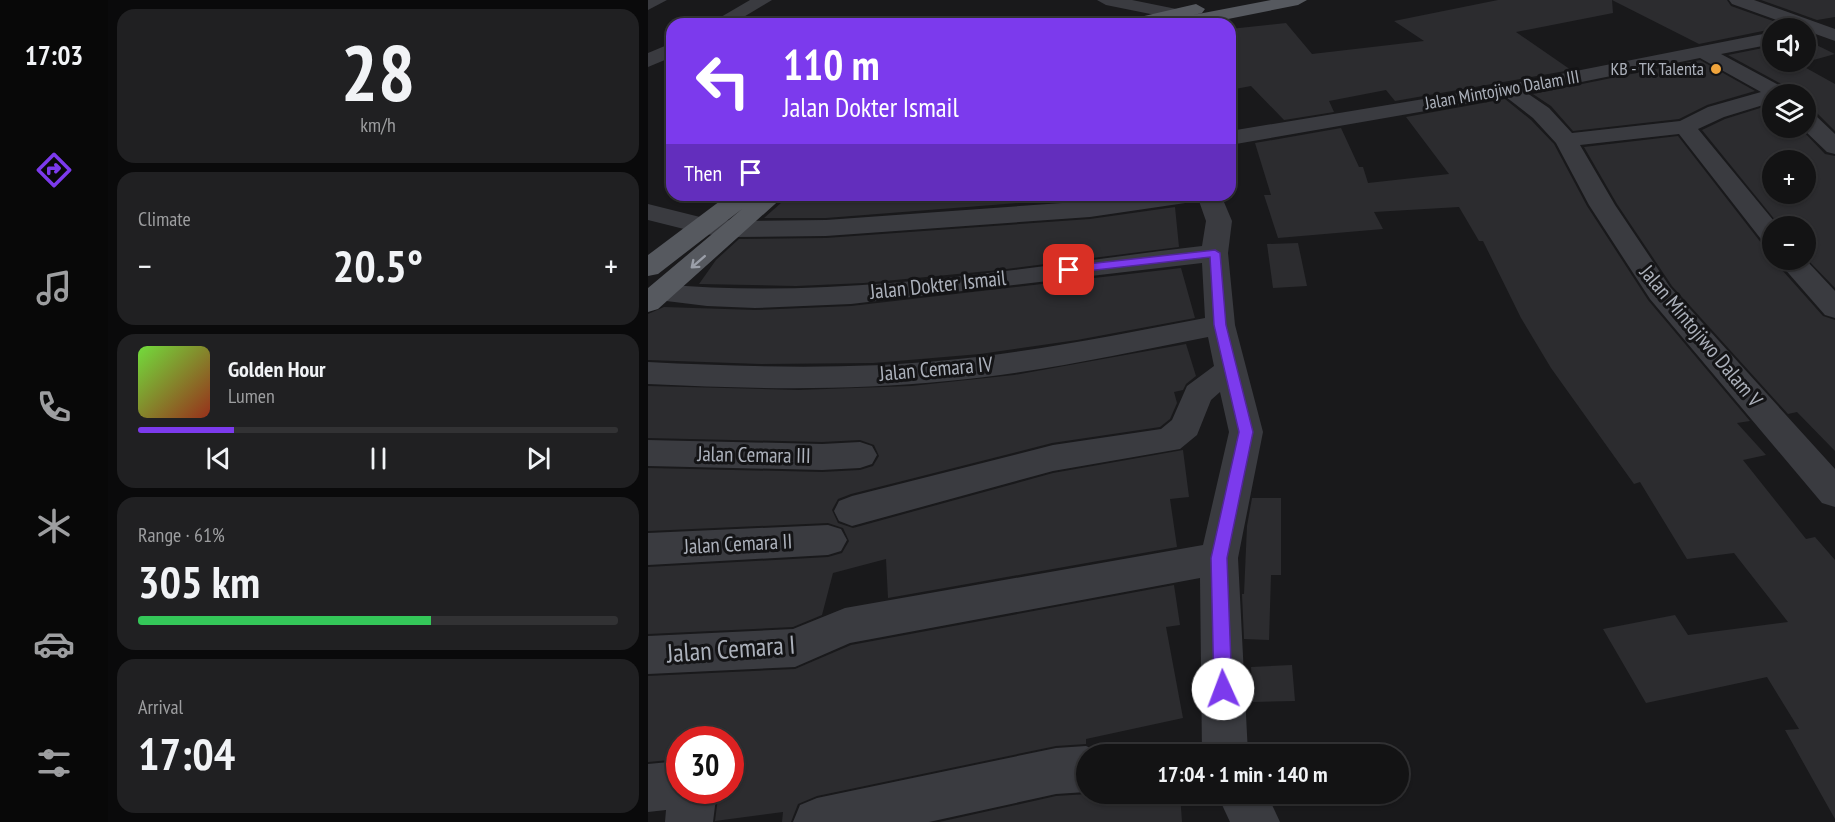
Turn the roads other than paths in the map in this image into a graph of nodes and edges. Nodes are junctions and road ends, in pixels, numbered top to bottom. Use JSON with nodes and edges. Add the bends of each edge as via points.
{"nodes":[{"id":1,"x":658,"y":0,"type":"edge"},
{"id":2,"x":763,"y":0,"type":"edge"},
{"id":3,"x":1106,"y":0,"type":"edge"},
{"id":4,"x":1245,"y":0,"type":"edge"},
{"id":5,"x":1298,"y":0,"type":"edge"},
{"id":6,"x":1738,"y":0,"type":"edge"},
{"id":7,"x":648,"y":5,"type":"edge"},
{"id":8,"x":729,"y":18,"type":"edge"},
{"id":9,"x":1172,"y":18,"type":"edge"},
{"id":10,"x":1180,"y":18,"type":"edge"},
{"id":11,"x":1195,"y":18,"type":"edge"},
{"id":12,"x":1786,"y":18,"type":"edge"},
{"id":13,"x":1816,"y":29,"type":"edge"},
{"id":14,"x":1816,"y":31,"type":"edge"},
{"id":15,"x":1835,"y":35,"type":"edge"},
{"id":16,"x":1762,"y":38,"type":"edge"},
{"id":17,"x":1762,"y":40,"type":"edge"},
{"id":18,"x":1835,"y":44,"type":"edge"},
{"id":19,"x":666,"y":52,"type":"edge"},
{"id":20,"x":1703,"y":52,"type":"junction"},
{"id":21,"x":648,"y":61,"type":"edge"},
{"id":22,"x":1762,"y":85,"type":"edge"},
{"id":23,"x":1510,"y":90,"type":"junction"},
{"id":24,"x":1762,"y":98,"type":"edge"},
{"id":25,"x":1437,"y":102,"type":"junction"},
{"id":26,"x":1685,"y":127,"type":"junction"},
{"id":27,"x":1816,"y":129,"type":"edge"},
{"id":28,"x":1236,"y":137,"type":"edge"},
{"id":29,"x":1566,"y":140,"type":"junction"},
{"id":30,"x":1835,"y":147,"type":"edge"},
{"id":31,"x":736,"y":201,"type":"edge"},
{"id":32,"x":766,"y":201,"type":"edge"},
{"id":33,"x":1149,"y":201,"type":"edge"},
{"id":34,"x":1211,"y":201,"type":"edge"},
{"id":35,"x":648,"y":212,"type":"edge"},
{"id":36,"x":1762,"y":223,"type":"edge"},
{"id":37,"x":704,"y":226,"type":"junction"},
{"id":38,"x":735,"y":229,"type":"junction"},
{"id":39,"x":1215,"y":253,"type":"junction"},
{"id":40,"x":650,"y":265,"type":"edge"},
{"id":41,"x":1800,"y":270,"type":"edge"},
{"id":42,"x":654,"y":298,"type":"edge"},
{"id":43,"x":1835,"y":309,"type":"edge"},
{"id":44,"x":1220,"y":325,"type":"junction"},
{"id":45,"x":1230,"y":370,"type":"junction"},
{"id":46,"x":648,"y":373,"type":"edge"},
{"id":47,"x":648,"y":453,"type":"edge"},
{"id":48,"x":860,"y":455,"type":"dead end"},
{"id":49,"x":1835,"y":493,"type":"edge"},
{"id":50,"x":852,"y":512,"type":"dead end"},
{"id":51,"x":828,"y":540,"type":"dead end"},
{"id":52,"x":648,"y":549,"type":"edge"},
{"id":53,"x":1219,"y":558,"type":"junction"},
{"id":54,"x":648,"y":655,"type":"edge"},
{"id":55,"x":1225,"y":744,"type":"edge"},
{"id":56,"x":1076,"y":770,"type":"edge"},
{"id":57,"x":666,"y":786,"type":"edge"},
{"id":58,"x":648,"y":788,"type":"edge"},
{"id":59,"x":691,"y":804,"type":"edge"},
{"id":60,"x":1247,"y":804,"type":"edge"},
{"id":61,"x":689,"y":822,"type":"edge"},
{"id":62,"x":818,"y":822,"type":"edge"},
{"id":63,"x":1256,"y":822,"type":"edge"}],
"edges":[{"from":1,"to":7,"type":"street"},
{"from":2,"to":8,"type":"street"},
{"from":3,"to":9,"type":"street"},
{"from":4,"to":10,"type":"main road"},
{"from":5,"to":11,"type":"main road"},
{"from":6,"to":12,"type":"street"},
{"from":13,"to":15,"type":"street"},
{"from":14,"to":18,"type":"street"},
{"from":16,"to":25,"type":"street","via":[[1735,39],[1475,90]]},
{"from":17,"to":20,"type":"street","name":"Jalan Mintojiwo Dalam III"},
{"from":19,"to":21,"type":"street"},
{"from":20,"to":22,"type":"street"},
{"from":20,"to":23,"type":"street","name":"Jalan Mintojiwo Dalam III"},
{"from":23,"to":25,"type":"street","name":"Jalan Mintojiwo Dalam III"},
{"from":23,"to":29,"type":"street","name":"Jalan Mintojiwo Dalam V","via":[[1541,113]]},
{"from":24,"to":26,"type":"street","via":[[1696,119]]},
{"from":25,"to":28,"type":"street","name":"Jalan Mintojiwo Dalam III"},
{"from":26,"to":29,"type":"street"},
{"from":26,"to":36,"type":"street"},
{"from":27,"to":30,"type":"street"},
{"from":29,"to":49,"type":"street","name":"Jalan Mintojiwo Dalam V","via":[[1602,206],[1660,293]]},
{"from":31,"to":37,"type":"main road"},
{"from":32,"to":38,"type":"main road"},
{"from":33,"to":38,"type":"street","via":[[948,221]]},
{"from":34,"to":39,"type":"street","via":[[1219,221]]},
{"from":35,"to":37,"type":"street"},
{"from":37,"to":38,"type":"street"},
{"from":37,"to":40,"type":"main road"},
{"from":38,"to":42,"type":"main road","one_way":true},
{"from":39,"to":42,"type":"street","name":"Jalan Dokter Ismail","via":[[845,295]]},
{"from":39,"to":44,"type":"street"},
{"from":41,"to":43,"type":"street"},
{"from":44,"to":45,"type":"street"},
{"from":44,"to":46,"type":"street","name":"Jalan Cemara IV","via":[[1025,361],[911,374],[727,378]]},
{"from":45,"to":50,"type":"street","via":[[1203,389],[1196,398],[1190,423],[1168,440],[1053,458]]},
{"from":45,"to":53,"type":"street","via":[[1246,432]]},
{"from":47,"to":48,"type":"street","name":"Jalan Cemara III"},
{"from":51,"to":52,"type":"street","name":"Jalan Cemara II"},
{"from":53,"to":54,"type":"street","name":"Jalan Cemara I","via":[[845,626],[795,648]]},
{"from":53,"to":55,"type":"street"},
{"from":56,"to":62,"type":"street"},
{"from":57,"to":58,"type":"street"},
{"from":59,"to":61,"type":"street"},
{"from":60,"to":63,"type":"street"}]}
